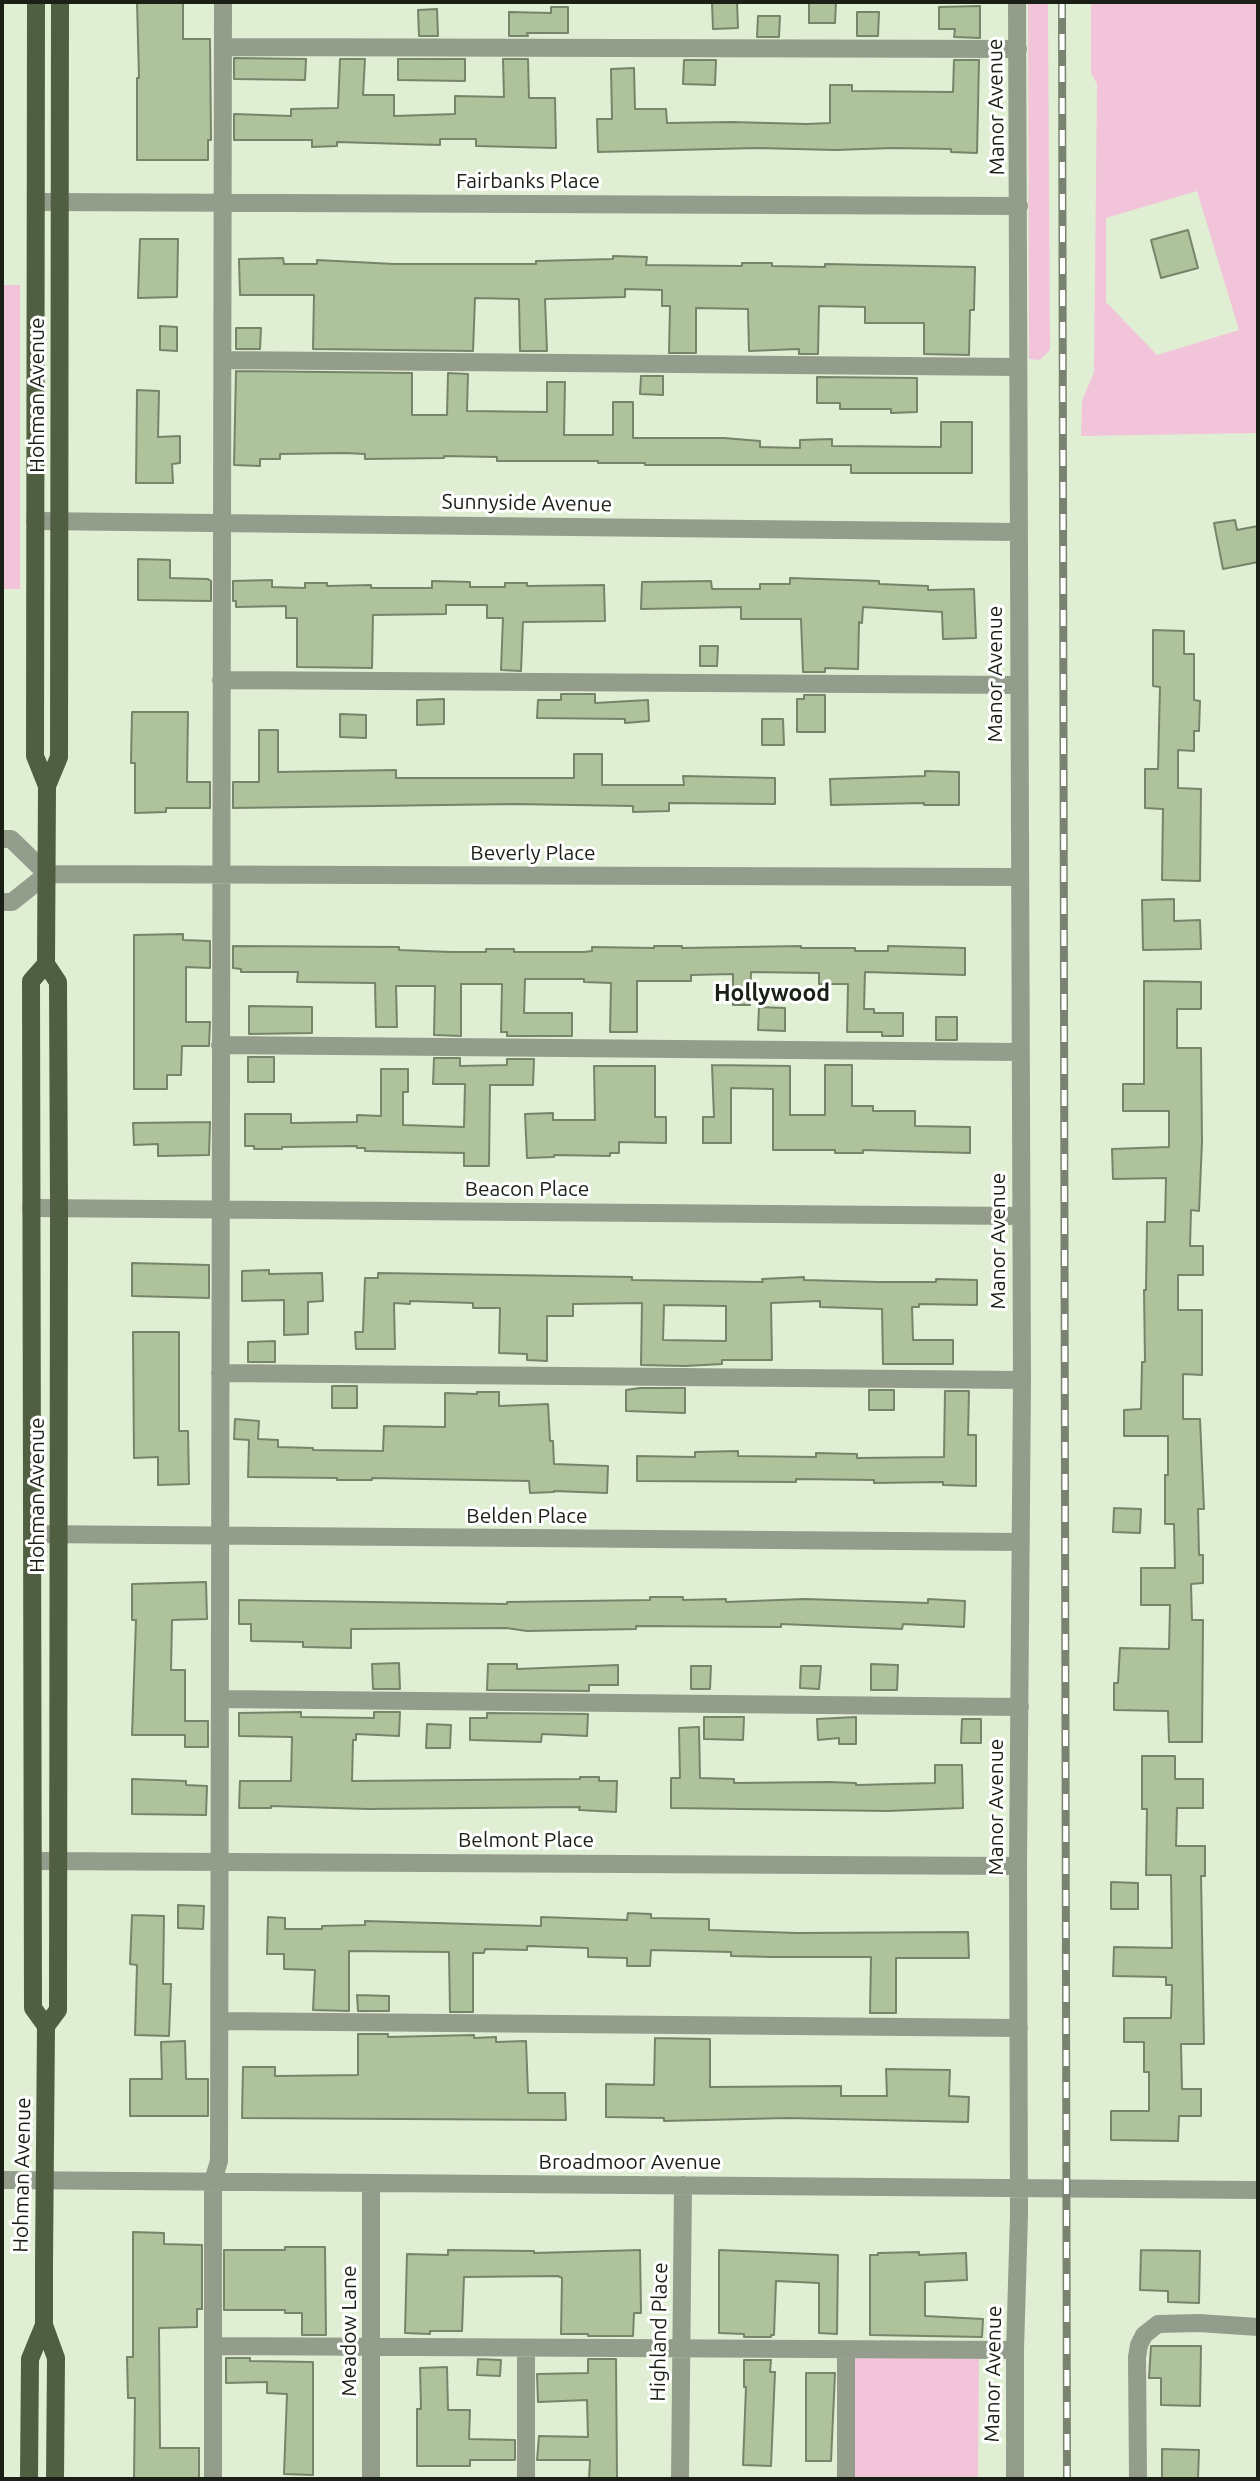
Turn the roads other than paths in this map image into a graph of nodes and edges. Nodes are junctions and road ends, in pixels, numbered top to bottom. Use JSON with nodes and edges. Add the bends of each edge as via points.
{"nodes":[{"id":1,"x":36,"y":2,"type":"edge"},
{"id":2,"x":60,"y":2,"type":"edge"},
{"id":3,"x":223,"y":2,"type":"edge"},
{"id":4,"x":1017,"y":2,"type":"edge"},
{"id":5,"x":223,"y":47,"type":"junction"},
{"id":6,"x":1018,"y":49,"type":"junction"},
{"id":7,"x":36,"y":202,"type":"junction"},
{"id":8,"x":60,"y":202,"type":"junction"},
{"id":9,"x":223,"y":202,"type":"junction"},
{"id":10,"x":1019,"y":206,"type":"junction"},
{"id":11,"x":222,"y":360,"type":"junction"},
{"id":12,"x":1018,"y":367,"type":"junction"},
{"id":13,"x":35,"y":521,"type":"junction"},
{"id":14,"x":60,"y":521,"type":"junction"},
{"id":15,"x":222,"y":523,"type":"junction"},
{"id":16,"x":1018,"y":532,"type":"junction"},
{"id":17,"x":221,"y":680,"type":"junction"},
{"id":18,"x":1018,"y":685,"type":"junction"},
{"id":19,"x":47,"y":786,"type":"junction"},
{"id":20,"x":2,"y":839,"type":"edge"},
{"id":21,"x":47,"y":874,"type":"junction"},
{"id":22,"x":220,"y":874,"type":"junction"},
{"id":23,"x":1018,"y":877,"type":"junction"},
{"id":24,"x":2,"y":902,"type":"edge"},
{"id":25,"x":46,"y":964,"type":"junction"},
{"id":26,"x":220,"y":1045,"type":"junction"},
{"id":27,"x":1019,"y":1052,"type":"junction"},
{"id":28,"x":32,"y":1208,"type":"junction"},
{"id":29,"x":60,"y":1208,"type":"junction"},
{"id":30,"x":220,"y":1209,"type":"junction"},
{"id":31,"x":1021,"y":1216,"type":"junction"},
{"id":32,"x":220,"y":1373,"type":"junction"},
{"id":33,"x":1022,"y":1380,"type":"junction"},
{"id":34,"x":32,"y":1534,"type":"junction"},
{"id":35,"x":60,"y":1535,"type":"junction"},
{"id":36,"x":220,"y":1536,"type":"junction"},
{"id":37,"x":1021,"y":1542,"type":"junction"},
{"id":38,"x":220,"y":1699,"type":"junction"},
{"id":39,"x":1020,"y":1707,"type":"junction"},
{"id":40,"x":33,"y":1861,"type":"junction"},
{"id":41,"x":58,"y":1861,"type":"junction"},
{"id":42,"x":219,"y":1861,"type":"junction"},
{"id":43,"x":1018,"y":1866,"type":"junction"},
{"id":44,"x":219,"y":2021,"type":"junction"},
{"id":45,"x":46,"y":2026,"type":"junction"},
{"id":46,"x":1019,"y":2028,"type":"junction"},
{"id":47,"x":44,"y":2179,"type":"junction"},
{"id":48,"x":2,"y":2180,"type":"edge"},
{"id":49,"x":213,"y":2181,"type":"junction"},
{"id":50,"x":371,"y":2183,"type":"junction"},
{"id":51,"x":683,"y":2185,"type":"junction"},
{"id":52,"x":1019,"y":2188,"type":"junction"},
{"id":53,"x":1258,"y":2190,"type":"edge"},
{"id":54,"x":44,"y":2325,"type":"junction"},
{"id":55,"x":1258,"y":2327,"type":"edge"},
{"id":56,"x":213,"y":2346,"type":"junction"},
{"id":57,"x":372,"y":2348,"type":"junction"},
{"id":58,"x":526,"y":2348,"type":"junction"},
{"id":59,"x":682,"y":2349,"type":"junction"},
{"id":60,"x":846,"y":2350,"type":"junction"},
{"id":61,"x":1015,"y":2350,"type":"junction"},
{"id":62,"x":29,"y":2479,"type":"edge"},
{"id":63,"x":55,"y":2479,"type":"edge"},
{"id":64,"x":212,"y":2479,"type":"edge"},
{"id":65,"x":371,"y":2479,"type":"edge"},
{"id":66,"x":526,"y":2479,"type":"edge"},
{"id":67,"x":680,"y":2479,"type":"edge"},
{"id":68,"x":846,"y":2479,"type":"edge"},
{"id":69,"x":1015,"y":2479,"type":"edge"},
{"id":70,"x":1138,"y":2479,"type":"edge"}],
"edges":[{"from":1,"to":7,"type":"main road","name":"Hohman Avenue"},
{"from":2,"to":8,"type":"main road","name":"Hohman Avenue"},
{"from":3,"to":5,"type":"street"},
{"from":4,"to":6,"type":"street","name":"Manor Avenue"},
{"from":5,"to":6,"type":"street"},
{"from":5,"to":9,"type":"street"},
{"from":6,"to":10,"type":"street","name":"Manor Avenue"},
{"from":7,"to":8,"type":"street","name":"Fairbanks Place"},
{"from":7,"to":13,"type":"main road","name":"Hohman Avenue"},
{"from":8,"to":9,"type":"street","name":"Fairbanks Place"},
{"from":8,"to":14,"type":"main road","name":"Hohman Avenue"},
{"from":9,"to":10,"type":"street","name":"Fairbanks Place"},
{"from":9,"to":11,"type":"street"},
{"from":10,"to":12,"type":"street","name":"Manor Avenue"},
{"from":11,"to":12,"type":"street"},
{"from":11,"to":15,"type":"street"},
{"from":12,"to":16,"type":"street","name":"Manor Avenue"},
{"from":13,"to":14,"type":"street","name":"Sunnyside Avenue"},
{"from":13,"to":19,"type":"main road","name":"Hohman Avenue","via":[[35,755]]},
{"from":14,"to":15,"type":"street","name":"Sunnyside Avenue"},
{"from":14,"to":19,"type":"main road","name":"Hohman Avenue","via":[[60,757]]},
{"from":15,"to":16,"type":"street","name":"Sunnyside Avenue"},
{"from":15,"to":17,"type":"street"},
{"from":16,"to":18,"type":"street","name":"Manor Avenue"},
{"from":17,"to":18,"type":"street"},
{"from":17,"to":22,"type":"street"},
{"from":18,"to":23,"type":"street","name":"Manor Avenue"},
{"from":19,"to":21,"type":"main road","name":"Hohman Avenue"},
{"from":20,"to":21,"type":"street","via":[[11,839]]},
{"from":21,"to":22,"type":"street","name":"Beverly Place"},
{"from":21,"to":24,"type":"street","via":[[12,902]]},
{"from":21,"to":25,"type":"main road","name":"Hohman Avenue"},
{"from":22,"to":23,"type":"street","name":"Beverly Place"},
{"from":22,"to":26,"type":"street"},
{"from":23,"to":27,"type":"street","name":"Manor Avenue"},
{"from":25,"to":28,"type":"main road","name":"Hohman Avenue","via":[[31,981]]},
{"from":25,"to":29,"type":"main road","name":"Hohman Avenue","via":[[58,982]]},
{"from":26,"to":27,"type":"street"},
{"from":26,"to":30,"type":"street"},
{"from":27,"to":31,"type":"street","name":"Manor Avenue"},
{"from":28,"to":29,"type":"street","name":"Beacon Place"},
{"from":28,"to":34,"type":"main road","name":"Hohman Avenue"},
{"from":29,"to":30,"type":"street","name":"Beacon Place"},
{"from":29,"to":35,"type":"main road","name":"Hohman Avenue"},
{"from":30,"to":31,"type":"street","name":"Beacon Place"},
{"from":30,"to":32,"type":"street"},
{"from":31,"to":33,"type":"street","name":"Manor Avenue"},
{"from":32,"to":33,"type":"street"},
{"from":32,"to":36,"type":"street"},
{"from":33,"to":37,"type":"street","name":"Manor Avenue"},
{"from":34,"to":35,"type":"street","name":"Belden Place"},
{"from":34,"to":40,"type":"main road","name":"Hohman Avenue"},
{"from":35,"to":36,"type":"street","name":"Belden Place"},
{"from":35,"to":41,"type":"main road","name":"Hohman Avenue"},
{"from":36,"to":37,"type":"street","name":"Belden Place"},
{"from":36,"to":38,"type":"street"},
{"from":37,"to":39,"type":"street","name":"Manor Avenue"},
{"from":38,"to":39,"type":"street"},
{"from":38,"to":42,"type":"street"},
{"from":39,"to":43,"type":"street","name":"Manor Avenue"},
{"from":40,"to":41,"type":"street","name":"Belmont Place"},
{"from":40,"to":45,"type":"main road","name":"Hohman Avenue","via":[[33,2008]]},
{"from":41,"to":42,"type":"street","name":"Belmont Place"},
{"from":41,"to":45,"type":"main road","name":"Hohman Avenue","via":[[58,2010]]},
{"from":42,"to":43,"type":"street","name":"Belmont Place"},
{"from":42,"to":44,"type":"street"},
{"from":43,"to":46,"type":"street","name":"Manor Avenue"},
{"from":44,"to":46,"type":"street"},
{"from":44,"to":49,"type":"street","via":[[219,2161]]},
{"from":45,"to":47,"type":"main road","name":"Hohman Avenue"},
{"from":46,"to":52,"type":"street","name":"Manor Avenue"},
{"from":47,"to":48,"type":"street","name":"Broadmoor Avenue"},
{"from":47,"to":49,"type":"street","name":"Broadmoor Avenue"},
{"from":47,"to":54,"type":"main road","name":"Hohman Avenue"},
{"from":49,"to":50,"type":"street","name":"Broadmoor Avenue"},
{"from":49,"to":56,"type":"street"},
{"from":50,"to":51,"type":"street","name":"Broadmoor Avenue"},
{"from":50,"to":57,"type":"street","name":"Meadow Lane"},
{"from":51,"to":52,"type":"street","name":"Broadmoor Avenue"},
{"from":51,"to":59,"type":"street","name":"Highland Place"},
{"from":52,"to":53,"type":"street","name":"Broadmoor Avenue"},
{"from":52,"to":61,"type":"street","name":"Manor Avenue"},
{"from":54,"to":62,"type":"main road","name":"Hohman Avenue","via":[[30,2359]]},
{"from":54,"to":63,"type":"main road","name":"Hohman Avenue","via":[[56,2358]]},
{"from":55,"to":70,"type":"street","via":[[1158,2324],[1144,2335],[1137,2357]]},
{"from":56,"to":57,"type":"street"},
{"from":56,"to":64,"type":"street"},
{"from":57,"to":58,"type":"street"},
{"from":57,"to":65,"type":"street","name":"Meadow Lane"},
{"from":58,"to":59,"type":"street"},
{"from":58,"to":66,"type":"street"},
{"from":59,"to":60,"type":"street"},
{"from":59,"to":67,"type":"street","name":"Highland Place"},
{"from":60,"to":61,"type":"street"},
{"from":60,"to":68,"type":"street"},
{"from":61,"to":69,"type":"street","name":"Manor Avenue"}]}
